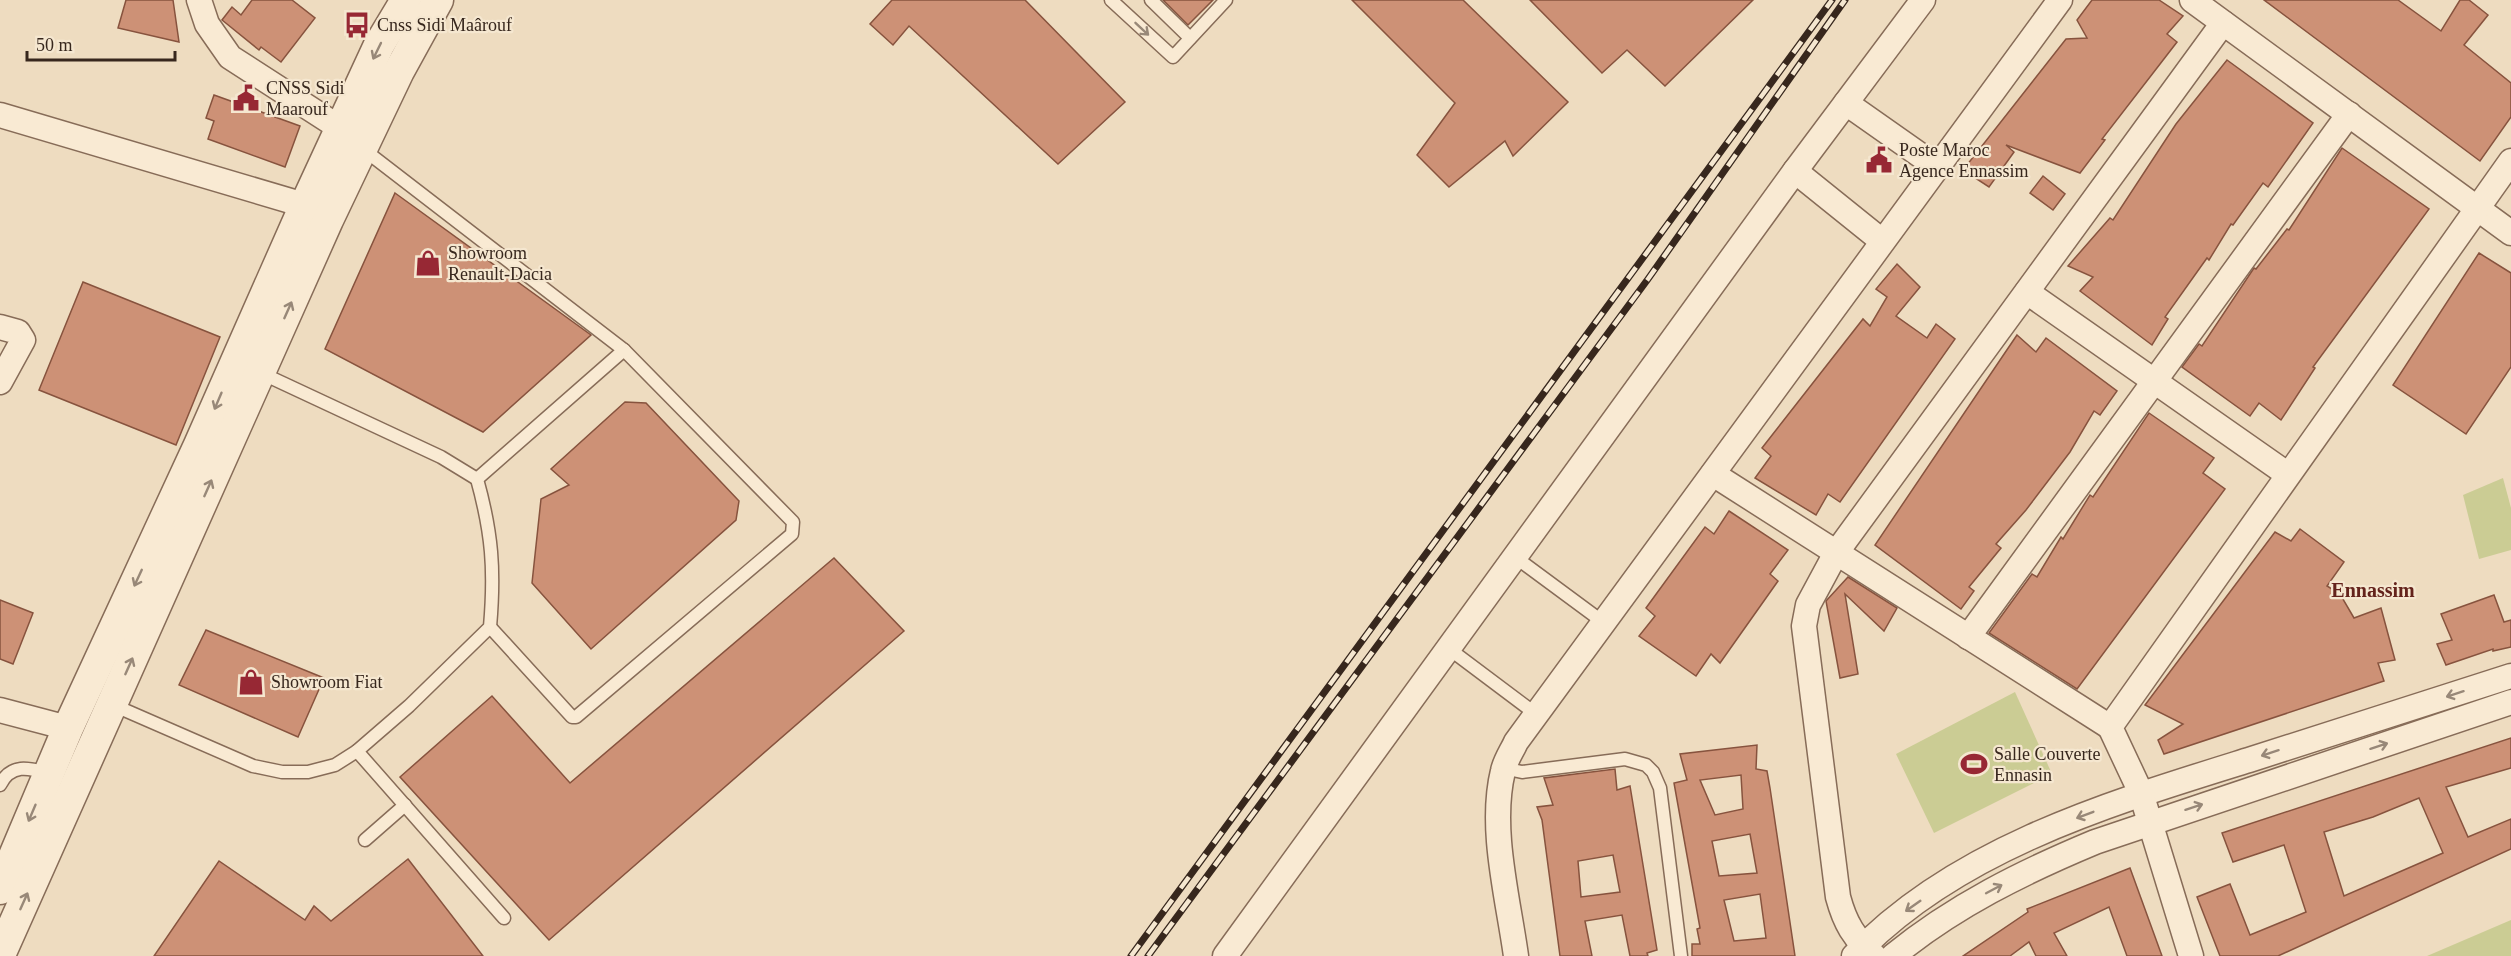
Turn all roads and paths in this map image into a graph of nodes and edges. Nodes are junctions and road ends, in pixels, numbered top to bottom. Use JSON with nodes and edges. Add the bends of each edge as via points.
{"nodes":[{"id":1,"x":199,"y":0,"type":"edge"},
{"id":2,"x":406,"y":0,"type":"edge"},
{"id":3,"x":438,"y":0,"type":"edge"},
{"id":4,"x":1111,"y":0,"type":"edge"},
{"id":5,"x":1151,"y":0,"type":"edge"},
{"id":6,"x":1226,"y":0,"type":"edge"},
{"id":7,"x":1923,"y":0,"type":"edge"},
{"id":8,"x":2060,"y":0,"type":"edge"},
{"id":9,"x":2192,"y":0,"type":"edge"},
{"id":10,"x":2223,"y":23,"type":"junction"},
{"id":11,"x":1190,"y":38,"type":"junction"},
{"id":12,"x":1846,"y":103,"type":"junction"},
{"id":13,"x":2349,"y":114,"type":"junction"},
{"id":14,"x":0,"y":115,"type":"edge"},
{"id":15,"x":340,"y":128,"type":"junction"},
{"id":16,"x":363,"y":149,"type":"junction"},
{"id":17,"x":2511,"y":161,"type":"edge"},
{"id":18,"x":1937,"y":167,"type":"junction"},
{"id":19,"x":1795,"y":171,"type":"junction"},
{"id":20,"x":2476,"y":207,"type":"junction"},
{"id":21,"x":319,"y":209,"type":"junction"},
{"id":22,"x":2511,"y":233,"type":"edge"},
{"id":23,"x":1882,"y":241,"type":"junction"},
{"id":24,"x":2027,"y":292,"type":"junction"},
{"id":25,"x":0,"y":327,"type":"edge"},
{"id":26,"x":624,"y":350,"type":"junction"},
{"id":27,"x":247,"y":367,"type":"junction"},
{"id":28,"x":0,"y":382,"type":"edge"},
{"id":29,"x":2154,"y":382,"type":"junction"},
{"id":30,"x":1713,"y":474,"type":"junction"},
{"id":31,"x":2287,"y":474,"type":"junction"},
{"id":32,"x":477,"y":478,"type":"junction"},
{"id":33,"x":1836,"y":554,"type":"junction"},
{"id":34,"x":1515,"y":557,"type":"junction"},
{"id":35,"x":1603,"y":622,"type":"junction"},
{"id":36,"x":490,"y":627,"type":"junction"},
{"id":37,"x":1968,"y":637,"type":"junction"},
{"id":38,"x":1448,"y":648,"type":"junction"},
{"id":39,"x":2511,"y":676,"type":"edge"},
{"id":40,"x":2511,"y":702,"type":"edge"},
{"id":41,"x":112,"y":704,"type":"junction"},
{"id":42,"x":0,"y":710,"type":"edge"},
{"id":43,"x":1536,"y":714,"type":"junction"},
{"id":44,"x":2110,"y":727,"type":"junction"},
{"id":45,"x":68,"y":728,"type":"junction"},
{"id":46,"x":357,"y":751,"type":"junction"},
{"id":47,"x":1503,"y":768,"type":"junction"},
{"id":48,"x":49,"y":774,"type":"junction"},
{"id":49,"x":0,"y":785,"type":"edge"},
{"id":50,"x":2141,"y":794,"type":"junction"},
{"id":51,"x":405,"y":805,"type":"junction"},
{"id":52,"x":2150,"y":822,"type":"junction"},
{"id":53,"x":365,"y":840,"type":"dead end"},
{"id":54,"x":0,"y":890,"type":"edge"},
{"id":55,"x":504,"y":918,"type":"dead end"},
{"id":56,"x":1863,"y":953,"type":"edge"},
{"id":57,"x":3,"y":954,"type":"edge"},
{"id":58,"x":1225,"y":956,"type":"edge"},
{"id":59,"x":1516,"y":956,"type":"edge"},
{"id":60,"x":1682,"y":956,"type":"edge"},
{"id":61,"x":1893,"y":956,"type":"edge"},
{"id":62,"x":2191,"y":956,"type":"edge"}],
"edges":[{"from":1,"to":15,"type":"street","via":[[207,24],[230,57]]},
{"from":2,"to":15,"type":"street","one_way":true,"via":[[379,45]]},
{"from":3,"to":16,"type":"street"},
{"from":4,"to":11,"type":"lane","one_way":true,"via":[[1173,57]]},
{"from":5,"to":11,"type":"lane"},
{"from":6,"to":11,"type":"lane"},
{"from":7,"to":12,"type":"street"},
{"from":8,"to":18,"type":"street"},
{"from":9,"to":10,"type":"street"},
{"from":10,"to":13,"type":"street"},
{"from":10,"to":24,"type":"street"},
{"from":12,"to":18,"type":"street"},
{"from":12,"to":19,"type":"street"},
{"from":13,"to":20,"type":"street"},
{"from":13,"to":29,"type":"street"},
{"from":14,"to":21,"type":"street"},
{"from":15,"to":21,"type":"street"},
{"from":16,"to":21,"type":"street"},
{"from":16,"to":26,"type":"lane"},
{"from":17,"to":20,"type":"street"},
{"from":18,"to":23,"type":"street"},
{"from":19,"to":23,"type":"street"},
{"from":19,"to":34,"type":"street"},
{"from":20,"to":22,"type":"street"},
{"from":20,"to":31,"type":"street"},
{"from":21,"to":27,"type":"street"},
{"from":23,"to":30,"type":"street"},
{"from":24,"to":29,"type":"street"},
{"from":24,"to":33,"type":"street"},
{"from":25,"to":28,"type":"street","via":[[18,333],[23,340]]},
{"from":26,"to":32,"type":"lane"},
{"from":26,"to":36,"type":"lane","via":[[793,522],[792,534],[574,718]]},
{"from":27,"to":32,"type":"lane","via":[[441,457]]},
{"from":41,"to":27,"type":"street","one_way":true},
{"from":27,"to":45,"type":"street","one_way":true,"via":[[200,445]]},
{"from":29,"to":31,"type":"street"},
{"from":29,"to":37,"type":"street"},
{"from":30,"to":33,"type":"street"},
{"from":30,"to":35,"type":"street"},
{"from":31,"to":44,"type":"street"},
{"from":32,"to":36,"type":"lane","via":[[493,558]]},
{"from":33,"to":37,"type":"street"},
{"from":33,"to":56,"type":"street","via":[[1808,605],[1804,626],[1838,897]]},
{"from":34,"to":35,"type":"lane"},
{"from":34,"to":38,"type":"street"},
{"from":35,"to":43,"type":"street"},
{"from":36,"to":46,"type":"lane"},
{"from":37,"to":44,"type":"street"},
{"from":38,"to":43,"type":"lane"},
{"from":38,"to":58,"type":"street"},
{"from":39,"to":50,"type":"street","one_way":true},
{"from":52,"to":40,"type":"street","one_way":true},
{"from":41,"to":46,"type":"lane","via":[[253,766],[282,772],[308,772],[335,765]]},
{"from":57,"to":41,"type":"street","one_way":true},
{"from":42,"to":45,"type":"street"},
{"from":43,"to":47,"type":"street"},
{"from":44,"to":50,"type":"street"},
{"from":45,"to":48,"type":"street"},
{"from":46,"to":51,"type":"lane"},
{"from":47,"to":59,"type":"street","via":[[1497,824]]},
{"from":47,"to":60,"type":"lane","via":[[1522,772],[1624,759],[1646,765],[1653,772],[1660,788]]},
{"from":48,"to":49,"type":"lane","via":[[24,767],[13,770]]},
{"from":48,"to":54,"type":"street","one_way":true},
{"from":50,"to":52,"type":"street"},
{"from":50,"to":56,"type":"street","one_way":true,"via":[[2048,829],[1993,856],[1952,880]]},
{"from":51,"to":53,"type":"lane"},
{"from":51,"to":55,"type":"lane"},
{"from":61,"to":52,"type":"street","one_way":true,"via":[[1967,904],[2037,866]]},
{"from":52,"to":62,"type":"street"}]}
